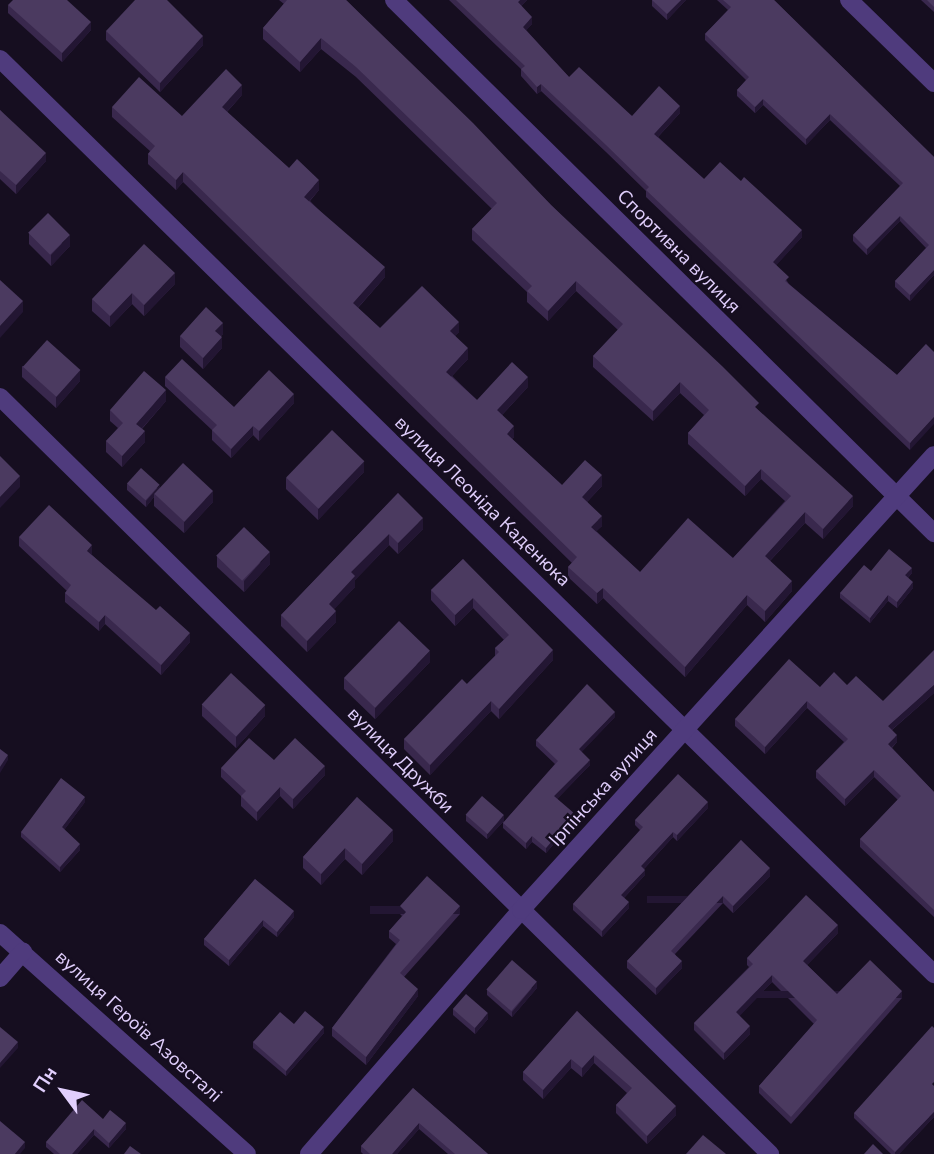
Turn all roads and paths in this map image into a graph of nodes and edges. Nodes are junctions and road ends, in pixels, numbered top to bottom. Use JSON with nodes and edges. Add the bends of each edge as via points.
{"nodes":[{"id":1,"x":394,"y":0,"type":"edge"},
{"id":2,"x":849,"y":0,"type":"edge"},
{"id":3,"x":0,"y":59,"type":"edge"},
{"id":4,"x":934,"y":83,"type":"edge"},
{"id":5,"x":0,"y":397,"type":"edge"},
{"id":6,"x":934,"y":455,"type":"edge"},
{"id":7,"x":897,"y":498,"type":"junction"},
{"id":8,"x":934,"y":533,"type":"edge"},
{"id":9,"x":685,"y":730,"type":"junction"},
{"id":10,"x":521,"y":910,"type":"junction"},
{"id":11,"x":0,"y":933,"type":"edge"},
{"id":12,"x":23,"y":952,"type":"junction"},
{"id":13,"x":934,"y":974,"type":"edge"},
{"id":14,"x":0,"y":978,"type":"edge"},
{"id":15,"x":247,"y":1154,"type":"edge"},
{"id":16,"x":309,"y":1154,"type":"edge"},
{"id":17,"x":770,"y":1154,"type":"edge"}],
"edges":[{"from":1,"to":7,"type":"street","name":"Спортивна вулиця"},
{"from":2,"to":4,"type":"street"},
{"from":3,"to":9,"type":"street","name":"вулиця Леоніда Каденюка"},
{"from":5,"to":10,"type":"street","name":"вулиця Дружби"},
{"from":6,"to":7,"type":"street","name":"Ірпінська вулиця"},
{"from":7,"to":8,"type":"street","name":"Спортивна вулиця"},
{"from":7,"to":9,"type":"street","name":"Ірпінська вулиця"},
{"from":9,"to":10,"type":"street","name":"Ірпінська вулиця"},
{"from":9,"to":13,"type":"street","name":"вулиця Леоніда Каденюка"},
{"from":10,"to":16,"type":"street","name":"Ірпінська вулиця"},
{"from":10,"to":17,"type":"street","name":"вулиця Дружби"},
{"from":11,"to":12,"type":"street","name":"вулиця Героїв Азовсталі"},
{"from":12,"to":14,"type":"street"},
{"from":12,"to":15,"type":"street","name":"вулиця Героїв Азовсталі"}]}
